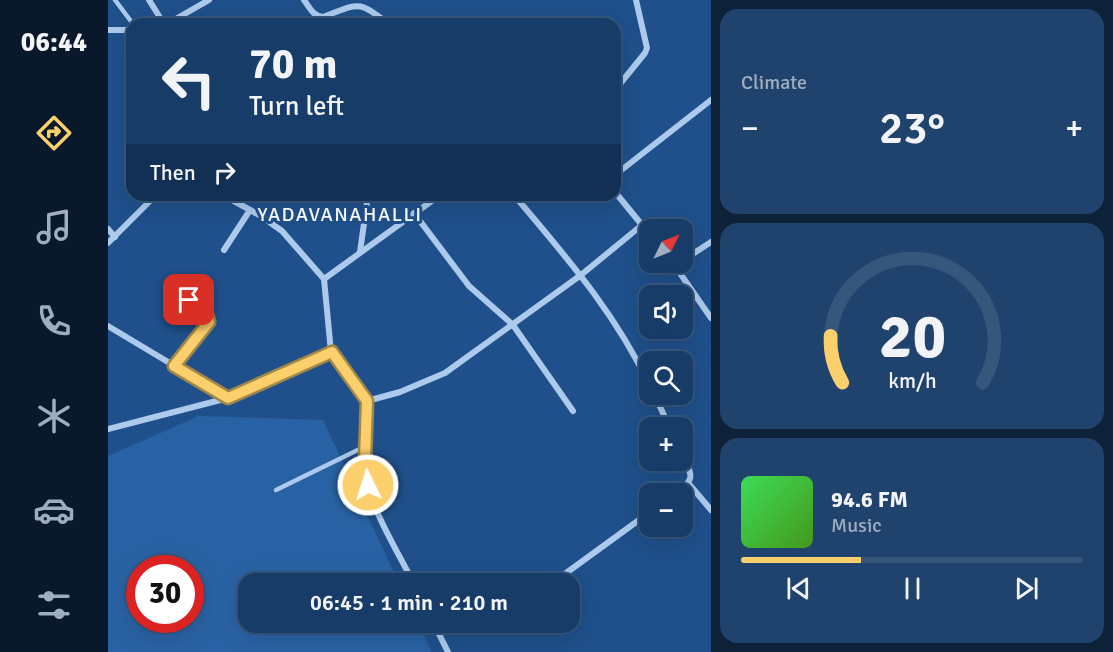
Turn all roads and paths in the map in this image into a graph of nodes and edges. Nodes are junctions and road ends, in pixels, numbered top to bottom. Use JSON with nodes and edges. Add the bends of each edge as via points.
{"nodes":[{"id":1,"x":115,"y":0,"type":"edge"},
{"id":2,"x":149,"y":0,"type":"edge"},
{"id":3,"x":209,"y":0,"type":"edge"},
{"id":4,"x":304,"y":0,"type":"edge"},
{"id":5,"x":636,"y":0,"type":"edge"},
{"id":6,"x":128,"y":18,"type":"edge"},
{"id":7,"x":162,"y":18,"type":"edge"},
{"id":8,"x":177,"y":18,"type":"edge"},
{"id":9,"x":382,"y":18,"type":"edge"},
{"id":10,"x":108,"y":30,"type":"edge"},
{"id":11,"x":126,"y":30,"type":"edge"},
{"id":12,"x":621,"y":83,"type":"edge"},
{"id":13,"x":711,"y":100,"type":"edge"},
{"id":14,"x":621,"y":170,"type":"edge"},
{"id":15,"x":621,"y":199,"type":"edge"},
{"id":16,"x":150,"y":201,"type":"edge"},
{"id":17,"x":234,"y":201,"type":"edge"},
{"id":18,"x":367,"y":201,"type":"edge"},
{"id":19,"x":431,"y":201,"type":"edge"},
{"id":20,"x":519,"y":201,"type":"edge"},
{"id":21,"x":250,"y":210,"type":"junction"},
{"id":22,"x":414,"y":213,"type":"junction"},
{"id":23,"x":639,"y":221,"type":"edge"},
{"id":24,"x":639,"y":227,"type":"edge"},
{"id":25,"x":108,"y":229,"type":"edge"},
{"id":26,"x":115,"y":237,"type":"junction"},
{"id":27,"x":711,"y":242,"type":"edge"},
{"id":28,"x":108,"y":243,"type":"edge"},
{"id":29,"x":224,"y":250,"type":"dead end"},
{"id":30,"x":360,"y":252,"type":"junction"},
{"id":31,"x":693,"y":253,"type":"edge"},
{"id":32,"x":684,"y":273,"type":"edge"},
{"id":33,"x":581,"y":275,"type":"junction"},
{"id":34,"x":324,"y":279,"type":"junction"},
{"id":35,"x":171,"y":286,"type":"dead end"},
{"id":36,"x":711,"y":318,"type":"edge"},
{"id":37,"x":108,"y":326,"type":"edge"},
{"id":38,"x":513,"y":326,"type":"junction"},
{"id":39,"x":332,"y":352,"type":"junction"},
{"id":40,"x":174,"y":366,"type":"junction"},
{"id":41,"x":639,"y":366,"type":"edge"},
{"id":42,"x":228,"y":398,"type":"junction"},
{"id":43,"x":367,"y":401,"type":"junction"},
{"id":44,"x":573,"y":411,"type":"dead end"},
{"id":45,"x":108,"y":429,"type":"edge"},
{"id":46,"x":366,"y":446,"type":"junction"},
{"id":47,"x":693,"y":489,"type":"edge"},
{"id":48,"x":276,"y":490,"type":"dead end"},
{"id":49,"x":711,"y":510,"type":"edge"},
{"id":50,"x":639,"y":520,"type":"edge"},
{"id":51,"x":408,"y":573,"type":"edge"},
{"id":52,"x":566,"y":573,"type":"edge"},
{"id":53,"x":438,"y":633,"type":"edge"},
{"id":54,"x":448,"y":652,"type":"edge"}],
"edges":[{"from":1,"to":6,"type":"lane"},
{"from":2,"to":7,"type":"street"},
{"from":3,"to":8,"type":"street"},
{"from":4,"to":9,"type":"street","via":[[318,17],[364,4]]},
{"from":5,"to":12,"type":"street","via":[[646,48]]},
{"from":10,"to":11,"type":"street"},
{"from":13,"to":14,"type":"street"},
{"from":15,"to":23,"type":"street"},
{"from":16,"to":26,"type":"street"},
{"from":17,"to":21,"type":"street"},
{"from":18,"to":30,"type":"street"},
{"from":19,"to":22,"type":"street"},
{"from":20,"to":33,"type":"street"},
{"from":21,"to":29,"type":"street"},
{"from":21,"to":34,"type":"street","via":[[282,231]]},
{"from":22,"to":30,"type":"street"},
{"from":22,"to":38,"type":"street","via":[[470,286]]},
{"from":24,"to":33,"type":"street"},
{"from":25,"to":26,"type":"street"},
{"from":26,"to":28,"type":"street"},
{"from":27,"to":31,"type":"street"},
{"from":30,"to":34,"type":"street"},
{"from":32,"to":36,"type":"street"},
{"from":33,"to":38,"type":"street"},
{"from":33,"to":41,"type":"street","via":[[614,320]]},
{"from":34,"to":39,"type":"street"},
{"from":35,"to":40,"type":"street","via":[[209,318]]},
{"from":37,"to":40,"type":"street"},
{"from":38,"to":43,"type":"street","via":[[445,372],[400,392]]},
{"from":38,"to":44,"type":"street"},
{"from":39,"to":42,"type":"street"},
{"from":39,"to":43,"type":"street"},
{"from":40,"to":42,"type":"street"},
{"from":42,"to":45,"type":"street"},
{"from":43,"to":46,"type":"street"},
{"from":46,"to":48,"type":"lane"},
{"from":46,"to":51,"type":"street","via":[[368,485]]},
{"from":47,"to":49,"type":"street"},
{"from":50,"to":52,"type":"street"},
{"from":53,"to":54,"type":"street"}]}
